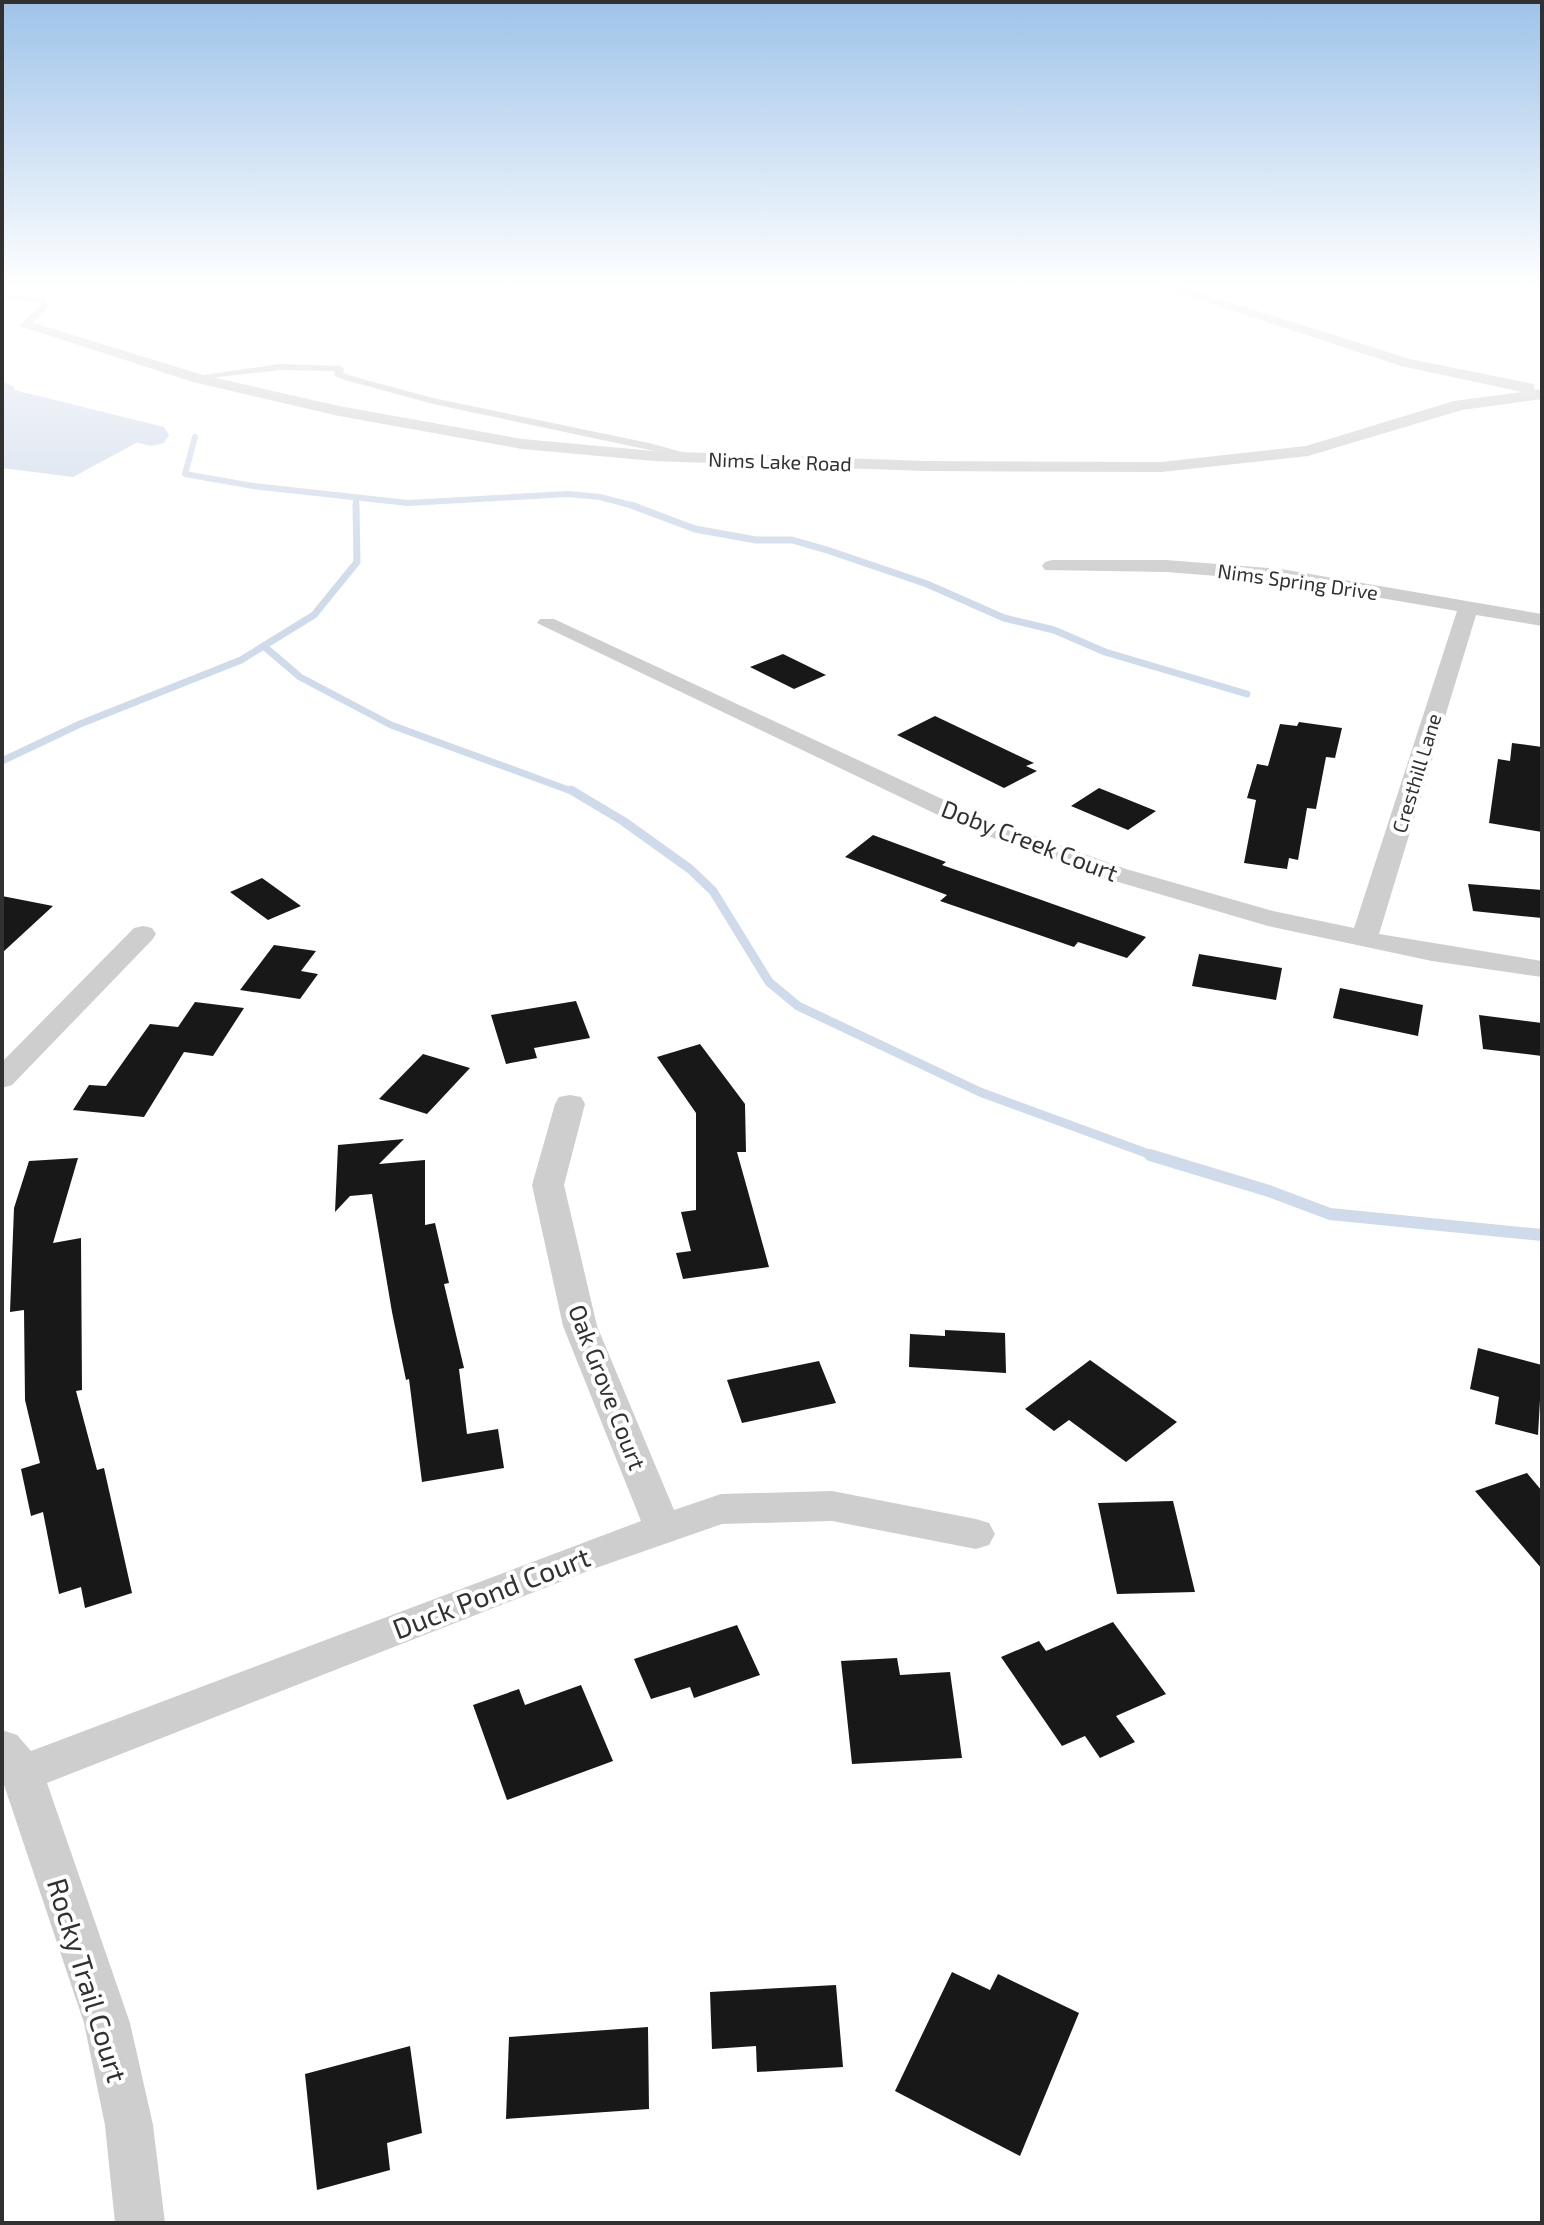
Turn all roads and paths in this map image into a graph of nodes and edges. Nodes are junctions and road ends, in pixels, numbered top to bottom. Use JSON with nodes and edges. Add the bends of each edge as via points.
{"nodes":[{"id":1,"x":246,"y":389,"type":"edge"},
{"id":2,"x":383,"y":389,"type":"edge"},
{"id":3,"x":1542,"y":393,"type":"edge"},
{"id":4,"x":698,"y":458,"type":"junction"},
{"id":5,"x":1052,"y":566,"type":"dead end"},
{"id":6,"x":1468,"y":608,"type":"junction"},
{"id":7,"x":1542,"y":620,"type":"edge"},
{"id":8,"x":547,"y":623,"type":"dead end"},
{"id":9,"x":143,"y":934,"type":"dead end"},
{"id":10,"x":1364,"y":939,"type":"junction"},
{"id":11,"x":1542,"y":969,"type":"edge"},
{"id":12,"x":2,"y":1079,"type":"edge"},
{"id":13,"x":570,"y":1104,"type":"dead end"},
{"id":14,"x":663,"y":1528,"type":"junction"},
{"id":15,"x":976,"y":1534,"type":"dead end"},
{"id":16,"x":13,"y":1761,"type":"edge"},
{"id":17,"x":140,"y":2223,"type":"edge"}],
"edges":[{"from":1,"to":4,"type":"street","name":"Nims Lake Road","via":[[522,444]]},
{"from":2,"to":4,"type":"lane"},
{"from":3,"to":4,"type":"street","name":"Nims Lake Road","via":[[1460,405],[1308,451],[1161,467],[994,468]]},
{"from":5,"to":6,"type":"street","name":"Nims Spring Drive","via":[[1239,571]]},
{"from":6,"to":7,"type":"street","name":"Nims Spring Drive"},
{"from":6,"to":10,"type":"street","name":"Cresthill Lane"},
{"from":8,"to":10,"type":"street","name":"Doby Creek Court","via":[[972,822],[1117,874],[1268,918]]},
{"from":9,"to":12,"type":"street"},
{"from":10,"to":11,"type":"street","name":"Doby Creek Court"},
{"from":13,"to":14,"type":"street","name":"Oak Grove Court","via":[[548,1185],[580,1326]]},
{"from":14,"to":15,"type":"street","name":"Duck Pond Court","via":[[721,1509],[832,1506]]},
{"from":14,"to":16,"type":"street","name":"Duck Pond Court"},
{"from":16,"to":17,"type":"street","name":"Rocky Trail Court","via":[[107,2023],[129,2125]]}]}
